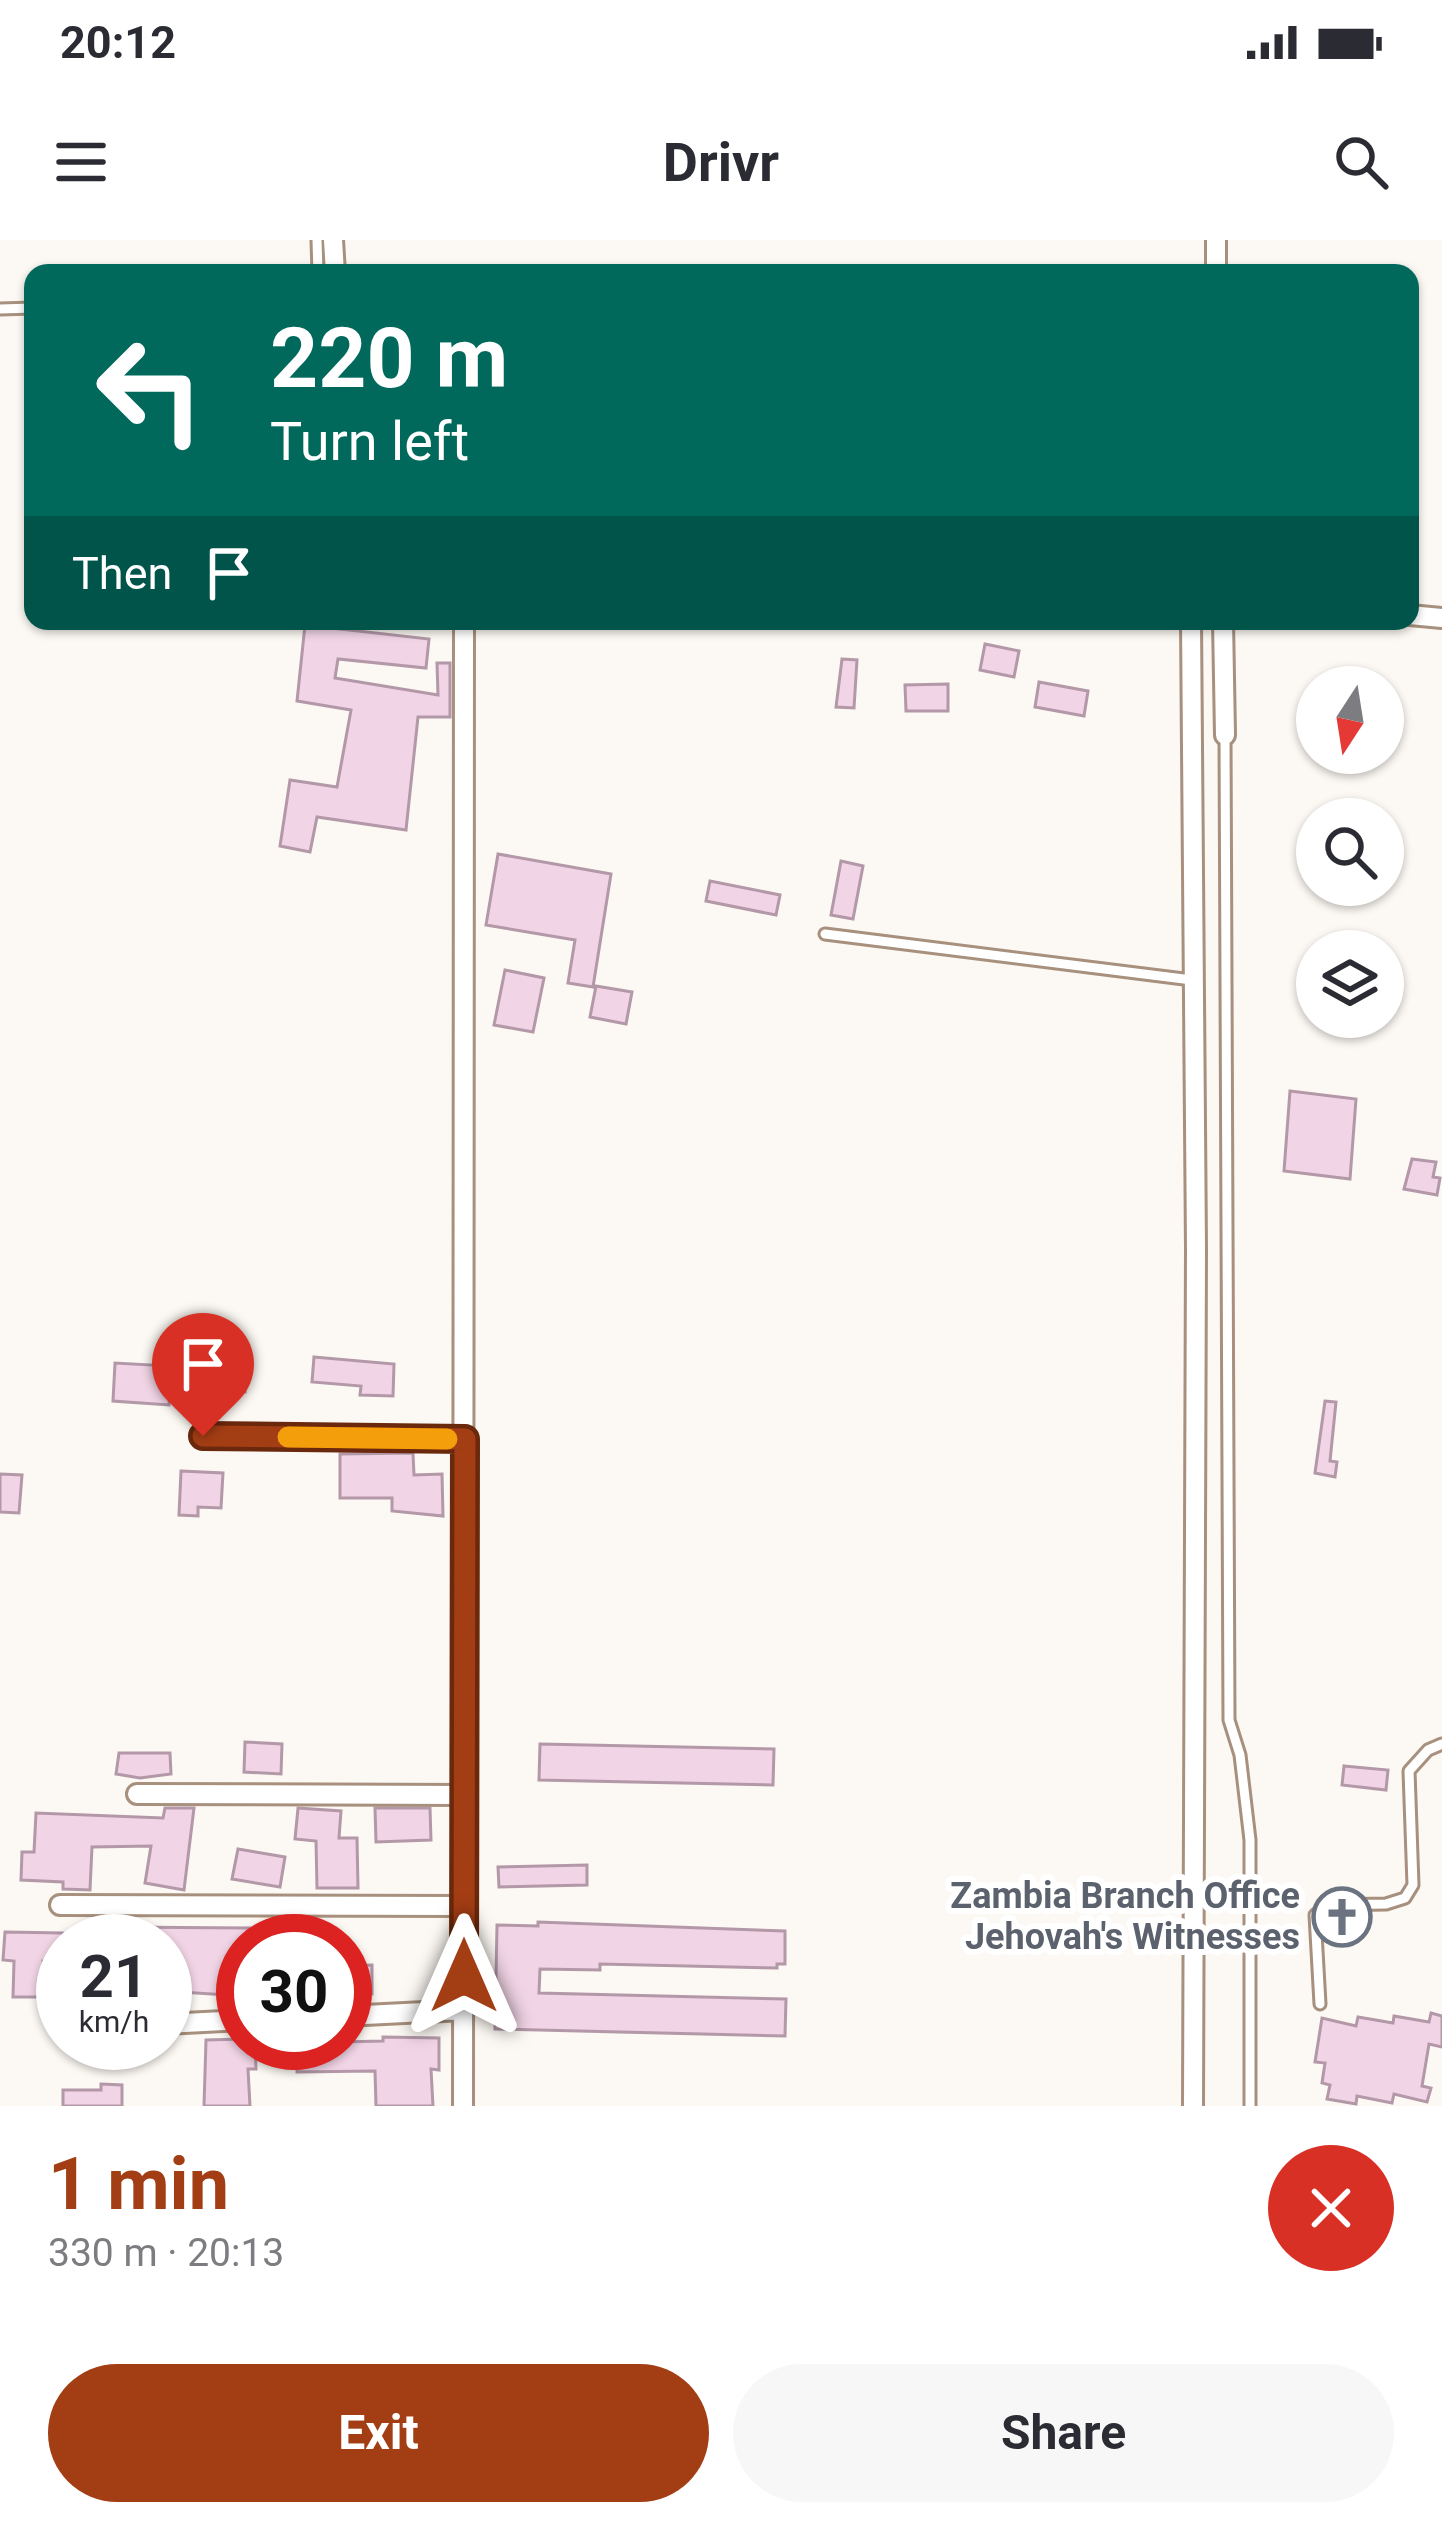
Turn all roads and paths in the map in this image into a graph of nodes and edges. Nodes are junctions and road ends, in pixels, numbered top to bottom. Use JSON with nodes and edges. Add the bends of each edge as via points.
{"nodes":[{"id":1,"x":464,"y":630,"type":"edge"},
{"id":2,"x":1191,"y":630,"type":"edge"},
{"id":3,"x":1223,"y":630,"type":"edge"},
{"id":4,"x":1225,"y":734,"type":"joint"},
{"id":5,"x":825,"y":934,"type":"dead end"},
{"id":6,"x":1192,"y":980,"type":"junction"},
{"id":7,"x":203,"y":1436,"type":"dead end"},
{"id":8,"x":465,"y":1439,"type":"junction"},
{"id":9,"x":1442,"y":1744,"type":"edge"},
{"id":10,"x":137,"y":1795,"type":"dead end"},
{"id":11,"x":465,"y":1795,"type":"junction"},
{"id":12,"x":60,"y":1905,"type":"dead end"},
{"id":13,"x":464,"y":1906,"type":"junction"},
{"id":14,"x":1320,"y":2004,"type":"dead end"},
{"id":15,"x":464,"y":2010,"type":"junction"},
{"id":16,"x":372,"y":2014,"type":"edge"},
{"id":17,"x":463,"y":2106,"type":"edge"},
{"id":18,"x":1193,"y":2106,"type":"edge"},
{"id":19,"x":1250,"y":2106,"type":"edge"}],
"edges":[{"from":1,"to":8,"type":"street"},
{"from":2,"to":6,"type":"street"},
{"from":3,"to":4,"type":"street"},
{"from":4,"to":19,"type":"lane","via":[[1229,1720],[1250,1840]]},
{"from":5,"to":6,"type":"lane"},
{"from":6,"to":18,"type":"street"},
{"from":7,"to":8,"type":"street"},
{"from":8,"to":11,"type":"street"},
{"from":9,"to":14,"type":"lane","via":[[1409,1772],[1413,1885],[1405,1898],[1327,1905],[1316,1915]]},
{"from":10,"to":11,"type":"street"},
{"from":11,"to":13,"type":"street"},
{"from":12,"to":13,"type":"street"},
{"from":13,"to":15,"type":"street"},
{"from":15,"to":16,"type":"street"},
{"from":15,"to":17,"type":"street"}]}
